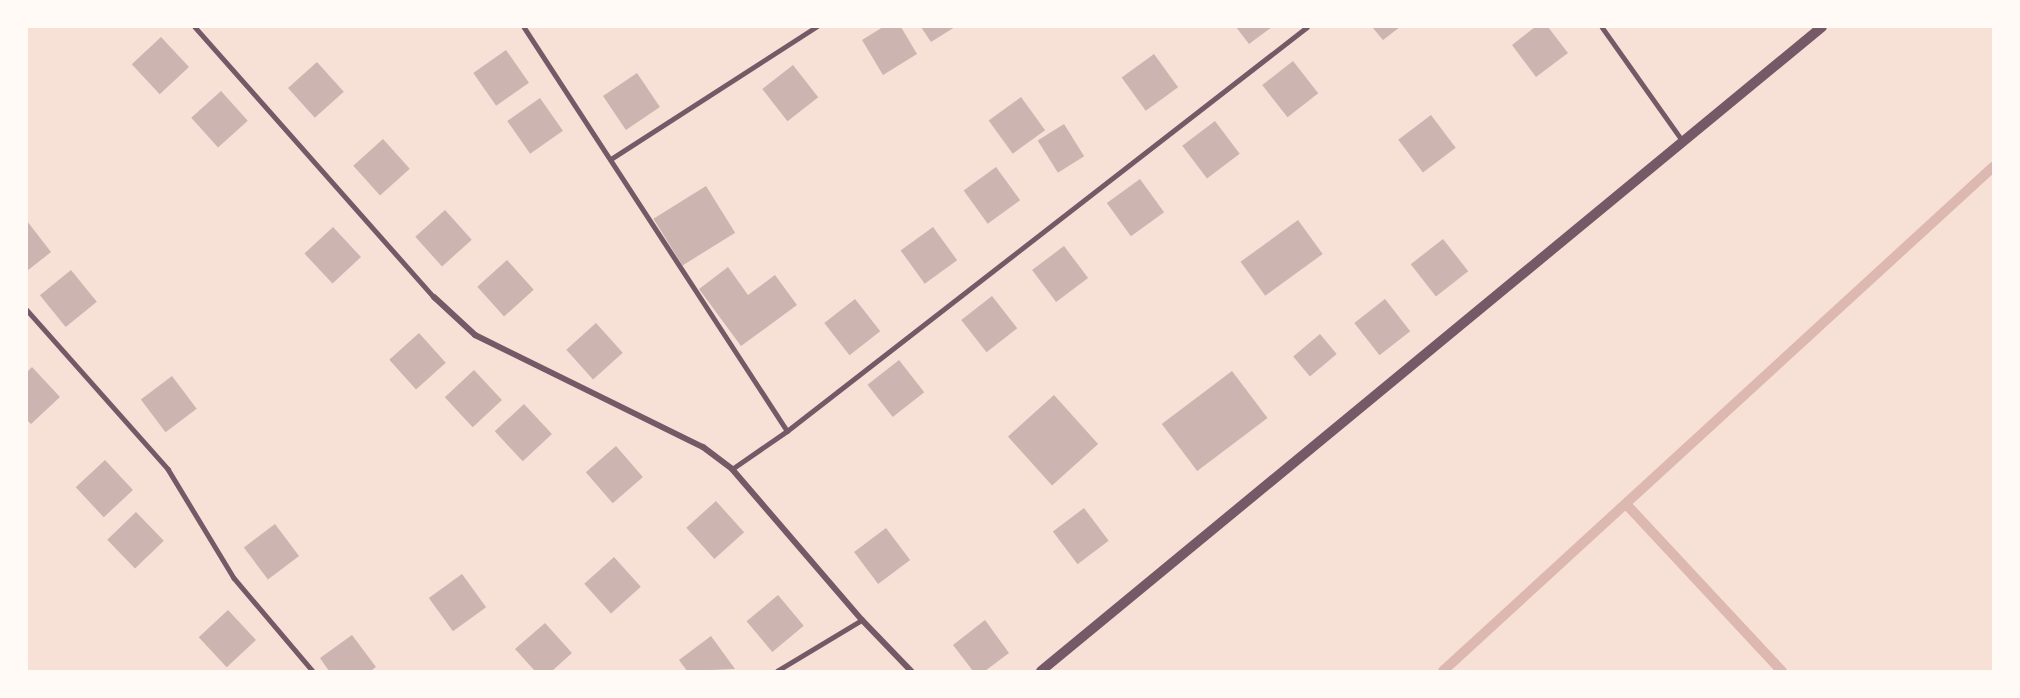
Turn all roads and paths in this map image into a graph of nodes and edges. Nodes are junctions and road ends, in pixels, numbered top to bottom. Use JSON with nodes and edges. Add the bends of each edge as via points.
{"nodes":[{"id":1,"x":195,"y":27,"type":"edge"},
{"id":2,"x":524,"y":27,"type":"edge"},
{"id":3,"x":816,"y":27,"type":"edge"},
{"id":4,"x":1307,"y":27,"type":"edge"},
{"id":5,"x":1602,"y":27,"type":"edge"},
{"id":6,"x":1822,"y":27,"type":"edge"},
{"id":7,"x":1682,"y":140,"type":"junction"},
{"id":8,"x":611,"y":159,"type":"junction"},
{"id":9,"x":434,"y":297,"type":"joint"},
{"id":10,"x":27,"y":310,"type":"edge"},
{"id":11,"x":787,"y":431,"type":"junction"},
{"id":12,"x":732,"y":469,"type":"junction"},
{"id":13,"x":862,"y":620,"type":"junction"},
{"id":14,"x":313,"y":671,"type":"edge"},
{"id":15,"x":777,"y":671,"type":"edge"},
{"id":16,"x":911,"y":671,"type":"edge"},
{"id":17,"x":1041,"y":671,"type":"edge"}],
"edges":[{"from":1,"to":9,"type":"lane"},
{"from":2,"to":8,"type":"lane"},
{"from":3,"to":8,"type":"lane"},
{"from":4,"to":11,"type":"lane"},
{"from":5,"to":7,"type":"lane"},
{"from":6,"to":7,"type":"street"},
{"from":7,"to":17,"type":"street"},
{"from":8,"to":11,"type":"lane"},
{"from":9,"to":12,"type":"street","via":[[475,335],[703,447]]},
{"from":10,"to":14,"type":"lane","via":[[168,469],[234,578]]},
{"from":11,"to":12,"type":"lane"},
{"from":12,"to":13,"type":"street"},
{"from":13,"to":15,"type":"lane"},
{"from":13,"to":16,"type":"street"}]}
